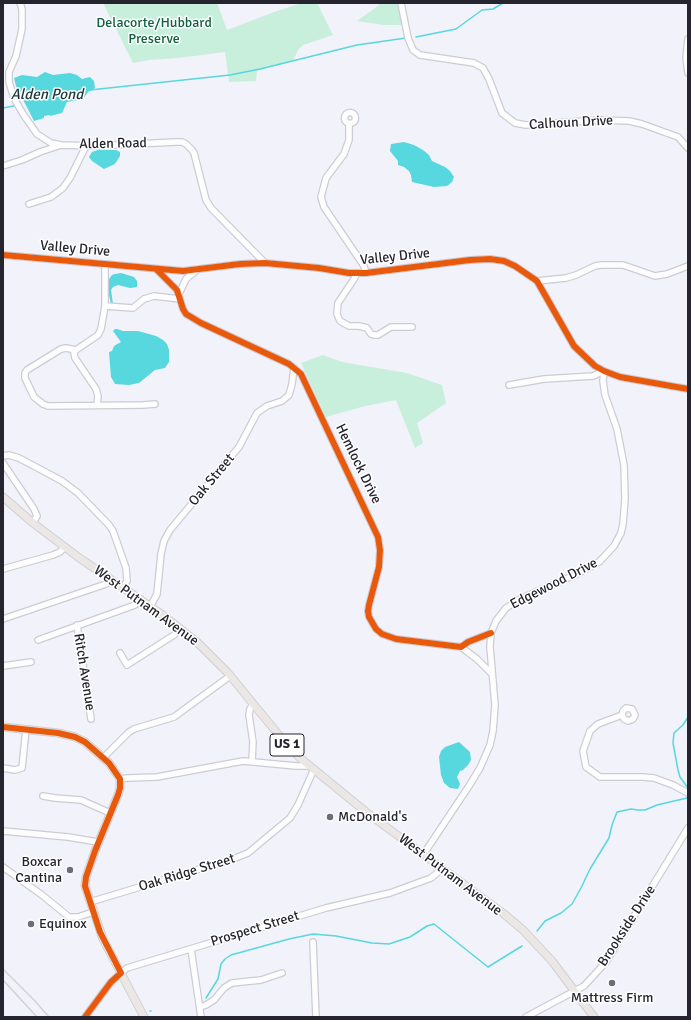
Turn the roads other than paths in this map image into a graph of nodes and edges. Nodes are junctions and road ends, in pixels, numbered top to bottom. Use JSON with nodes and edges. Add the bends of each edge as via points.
{"nodes":[{"id":1,"x":20,"y":3,"type":"edge"},
{"id":2,"x":401,"y":3,"type":"edge"},
{"id":3,"x":688,"y":39,"type":"edge"},
{"id":4,"x":688,"y":73,"type":"edge"},
{"id":5,"x":349,"y":124,"type":"dead end"},
{"id":6,"x":61,"y":145,"type":"junction"},
{"id":7,"x":86,"y":146,"type":"junction"},
{"id":8,"x":688,"y":148,"type":"edge"},
{"id":9,"x":3,"y":166,"type":"edge"},
{"id":10,"x":29,"y":204,"type":"dead end"},
{"id":11,"x":3,"y":255,"type":"edge"},
{"id":12,"x":266,"y":263,"type":"junction"},
{"id":13,"x":105,"y":264,"type":"junction"},
{"id":14,"x":688,"y":266,"type":"edge"},
{"id":15,"x":156,"y":269,"type":"junction"},
{"id":16,"x":198,"y":270,"type":"junction"},
{"id":17,"x":357,"y":273,"type":"junction"},
{"id":18,"x":366,"y":273,"type":"junction"},
{"id":19,"x":537,"y":281,"type":"junction"},
{"id":20,"x":180,"y":296,"type":"junction"},
{"id":21,"x":105,"y":306,"type":"junction"},
{"id":22,"x":412,"y":327,"type":"dead end"},
{"id":23,"x":75,"y":350,"type":"junction"},
{"id":24,"x":294,"y":368,"type":"junction"},
{"id":25,"x":604,"y":371,"type":"junction"},
{"id":26,"x":509,"y":385,"type":"dead end"},
{"id":27,"x":688,"y":389,"type":"edge"},
{"id":28,"x":155,"y":404,"type":"dead end"},
{"id":29,"x":97,"y":405,"type":"junction"},
{"id":30,"x":3,"y":456,"type":"edge"},
{"id":31,"x":3,"y":463,"type":"edge"},
{"id":32,"x":3,"y":497,"type":"edge"},
{"id":33,"x":33,"y":523,"type":"junction"},
{"id":34,"x":65,"y":547,"type":"junction"},
{"id":35,"x":3,"y":569,"type":"edge"},
{"id":36,"x":110,"y":579,"type":"junction"},
{"id":37,"x":123,"y":588,"type":"junction"},
{"id":38,"x":141,"y":600,"type":"junction"},
{"id":39,"x":150,"y":607,"type":"junction"},
{"id":40,"x":3,"y":619,"type":"edge"},
{"id":41,"x":77,"y":625,"type":"junction"},
{"id":42,"x":180,"y":628,"type":"junction"},
{"id":43,"x":491,"y":633,"type":"junction"},
{"id":44,"x":38,"y":640,"type":"dead end"},
{"id":45,"x":461,"y":647,"type":"junction"},
{"id":46,"x":120,"y":653,"type":"dead end"},
{"id":47,"x":31,"y":662,"type":"dead end"},
{"id":48,"x":3,"y":666,"type":"edge"},
{"id":49,"x":492,"y":674,"type":"junction"},
{"id":50,"x":230,"y":676,"type":"junction"},
{"id":51,"x":254,"y":704,"type":"junction"},
{"id":52,"x":622,"y":715,"type":"dead end"},
{"id":53,"x":91,"y":719,"type":"dead end"},
{"id":54,"x":3,"y":727,"type":"edge"},
{"id":55,"x":26,"y":730,"type":"junction"},
{"id":56,"x":103,"y":758,"type":"junction"},
{"id":57,"x":252,"y":761,"type":"junction"},
{"id":58,"x":3,"y":768,"type":"edge"},
{"id":59,"x":312,"y":768,"type":"junction"},
{"id":60,"x":120,"y":779,"type":"junction"},
{"id":61,"x":687,"y":792,"type":"edge"},
{"id":62,"x":43,"y":796,"type":"dead end"},
{"id":63,"x":110,"y":813,"type":"junction"},
{"id":64,"x":688,"y":828,"type":"edge"},
{"id":65,"x":3,"y":831,"type":"edge"},
{"id":66,"x":98,"y":842,"type":"junction"},
{"id":67,"x":423,"y":855,"type":"junction"},
{"id":68,"x":3,"y":867,"type":"edge"},
{"id":69,"x":442,"y":869,"type":"junction"},
{"id":70,"x":90,"y":902,"type":"junction"},
{"id":71,"x":93,"y":912,"type":"junction"},
{"id":72,"x":313,"y":942,"type":"dead end"},
{"id":73,"x":191,"y":949,"type":"junction"},
{"id":74,"x":121,"y":973,"type":"junction"},
{"id":75,"x":282,"y":973,"type":"dead end"},
{"id":76,"x":575,"y":990,"type":"junction"},
{"id":77,"x":200,"y":1007,"type":"junction"},
{"id":78,"x":85,"y":1017,"type":"edge"},
{"id":79,"x":144,"y":1017,"type":"edge"},
{"id":80,"x":201,"y":1017,"type":"edge"},
{"id":81,"x":316,"y":1017,"type":"edge"},
{"id":82,"x":526,"y":1017,"type":"edge"},
{"id":83,"x":594,"y":1017,"type":"edge"}],
"edges":[{"from":1,"to":6,"type":"street","name":"Alden Road","via":[[22,29],[16,56],[9,72],[10,87],[32,128],[42,139]]},
{"from":2,"to":8,"type":"street","name":"Calhoun Drive","via":[[413,50],[420,55],[474,63],[483,68],[502,113],[515,122],[526,125],[601,120],[629,121],[678,138]]},
{"from":3,"to":4,"type":"street"},
{"from":5,"to":18,"type":"street","via":[[349,140],[344,154],[326,178],[321,197],[324,207],[364,266]]},
{"from":6,"to":7,"type":"street","name":"Alden Road"},
{"from":6,"to":9,"type":"street"},
{"from":7,"to":10,"type":"street","via":[[63,188],[51,197]]},
{"from":7,"to":12,"type":"street","name":"Alden Road","via":[[176,142],[186,144],[194,153],[206,200],[211,208]]},
{"from":11,"to":13,"type":"street","name":"Valley Drive"},
{"from":12,"to":16,"type":"street","name":"Valley Drive"},
{"from":12,"to":17,"type":"street","name":"Valley Drive"},
{"from":13,"to":15,"type":"street","name":"Valley Drive"},
{"from":13,"to":21,"type":"street"},
{"from":14,"to":19,"type":"street","via":[[655,276],[623,265],[601,265],[566,278]]},
{"from":15,"to":16,"type":"street","name":"Valley Drive"},
{"from":15,"to":20,"type":"street","name":"Hemlock Drive","via":[[168,279]]},
{"from":16,"to":20,"type":"street","via":[[186,279]]},
{"from":17,"to":18,"type":"street","name":"Valley Drive"},
{"from":17,"to":22,"type":"street","via":[[338,302],[337,314],[340,321],[349,326],[367,328],[374,335],[392,327]]},
{"from":18,"to":19,"type":"street","name":"Valley Drive","via":[[490,259],[515,266]]},
{"from":19,"to":25,"type":"street","name":"Valley Drive","via":[[574,346]]},
{"from":20,"to":21,"type":"street","via":[[173,299],[154,296],[144,299],[133,308]]},
{"from":20,"to":24,"type":"street","name":"Hemlock Drive","via":[[183,309],[190,316]]},
{"from":21,"to":23,"type":"street","via":[[98,335]]},
{"from":23,"to":29,"type":"street","via":[[75,358],[96,389]]},
{"from":23,"to":29,"type":"street","via":[[61,349],[27,370],[25,378],[34,397],[48,406]]},
{"from":24,"to":39,"type":"street","name":"Oak Street","via":[[289,395],[257,413],[239,447],[170,530],[161,554],[157,594]]},
{"from":24,"to":45,"type":"street","name":"Hemlock Drive","via":[[305,382],[378,537],[379,567],[369,605],[372,623],[382,634],[396,639]]},
{"from":25,"to":26,"type":"street","via":[[593,376],[544,379]]},
{"from":25,"to":27,"type":"street","name":"Valley Drive","via":[[620,377]]},
{"from":25,"to":43,"type":"street","name":"Edgewood Drive","via":[[604,395],[617,429],[624,465],[624,514],[618,539],[605,558],[592,567],[510,605],[500,614]]},
{"from":28,"to":29,"type":"street"},
{"from":30,"to":37,"type":"street","via":[[19,458],[62,481],[100,515],[113,531],[126,568],[127,581]]},
{"from":31,"to":33,"type":"street","via":[[34,510],[36,516]]},
{"from":32,"to":33,"type":"main road","name":"West Putnam Avenue","number":"US 1"},
{"from":33,"to":34,"type":"main road","name":"West Putnam Avenue","number":"US 1"},
{"from":34,"to":35,"type":"street","via":[[54,555]]},
{"from":34,"to":36,"type":"main road","name":"West Putnam Avenue","number":"US 1"},
{"from":36,"to":37,"type":"main road","name":"West Putnam Avenue","number":"US 1"},
{"from":36,"to":40,"type":"street","via":[[106,584]]},
{"from":37,"to":38,"type":"main road","name":"West Putnam Avenue","number":"US 1"},
{"from":38,"to":39,"type":"main road","name":"West Putnam Avenue","number":"US 1"},
{"from":38,"to":41,"type":"street","via":[[135,605]]},
{"from":39,"to":42,"type":"main road","name":"West Putnam Avenue","number":"US 1"},
{"from":41,"to":44,"type":"street"},
{"from":41,"to":53,"type":"street","name":"Ritch Avenue"},
{"from":42,"to":46,"type":"street","via":[[174,635],[127,665]]},
{"from":42,"to":50,"type":"main road","name":"West Putnam Avenue","number":"US 1"},
{"from":43,"to":45,"type":"street"},
{"from":43,"to":49,"type":"street","name":"Edgewood Drive"},
{"from":45,"to":49,"type":"street","name":"Hemlock Drive","via":[[478,659]]},
{"from":47,"to":48,"type":"street"},
{"from":49,"to":67,"type":"street","name":"Edgewood Drive","via":[[495,719],[486,756]]},
{"from":50,"to":51,"type":"main road","name":"West Putnam Avenue","number":"US 1"},
{"from":50,"to":56,"type":"street","via":[[174,717],[129,732]]},
{"from":51,"to":57,"type":"street","via":[[249,715],[253,742]]},
{"from":51,"to":59,"type":"main road","name":"West Putnam Avenue","number":"US 1","via":[[288,745]]},
{"from":52,"to":61,"type":"street","via":[[598,724],[590,731],[583,751],[586,767],[600,777],[654,778]]},
{"from":54,"to":55,"type":"main road"},
{"from":55,"to":56,"type":"main road","via":[[75,737]]},
{"from":55,"to":58,"type":"street","via":[[22,768]]},
{"from":56,"to":60,"type":"main road","via":[[113,767]]},
{"from":57,"to":59,"type":"street"},
{"from":57,"to":60,"type":"street","via":[[232,762],[157,777]]},
{"from":59,"to":67,"type":"main road","name":"West Putnam Avenue","number":"US 1"},
{"from":59,"to":70,"type":"street","name":"Oak Ridge Street","via":[[298,805],[290,818],[248,853]]},
{"from":60,"to":63,"type":"main road","via":[[120,788]]},
{"from":62,"to":63,"type":"street","via":[[81,800]]},
{"from":63,"to":66,"type":"main road"},
{"from":64,"to":76,"type":"street","name":"Brookside Drive","via":[[611,955],[584,986]]},
{"from":65,"to":66,"type":"street"},
{"from":66,"to":70,"type":"main road","via":[[85,882]]},
{"from":67,"to":69,"type":"main road","name":"West Putnam Avenue","number":"US 1"},
{"from":68,"to":71,"type":"street","via":[[69,917]]},
{"from":69,"to":73,"type":"street","name":"Prospect Street","via":[[431,878],[390,893],[333,906]]},
{"from":69,"to":76,"type":"main road","name":"West Putnam Avenue","number":"US 1","via":[[523,930]]},
{"from":70,"to":71,"type":"main road"},
{"from":71,"to":74,"type":"main road","via":[[103,939]]},
{"from":72,"to":81,"type":"street"},
{"from":73,"to":74,"type":"street","name":"Prospect Street","via":[[127,968]]},
{"from":73,"to":77,"type":"street"},
{"from":74,"to":78,"type":"street","name":"Prospect Street","via":[[111,982]]},
{"from":74,"to":79,"type":"main road"},
{"from":75,"to":77,"type":"street","via":[[261,980],[232,983],[214,1000]]},
{"from":76,"to":82,"type":"street","name":"Brookside Drive"},
{"from":76,"to":83,"type":"main road","name":"West Putnam Avenue","number":"US 1"},
{"from":77,"to":80,"type":"street"}]}
